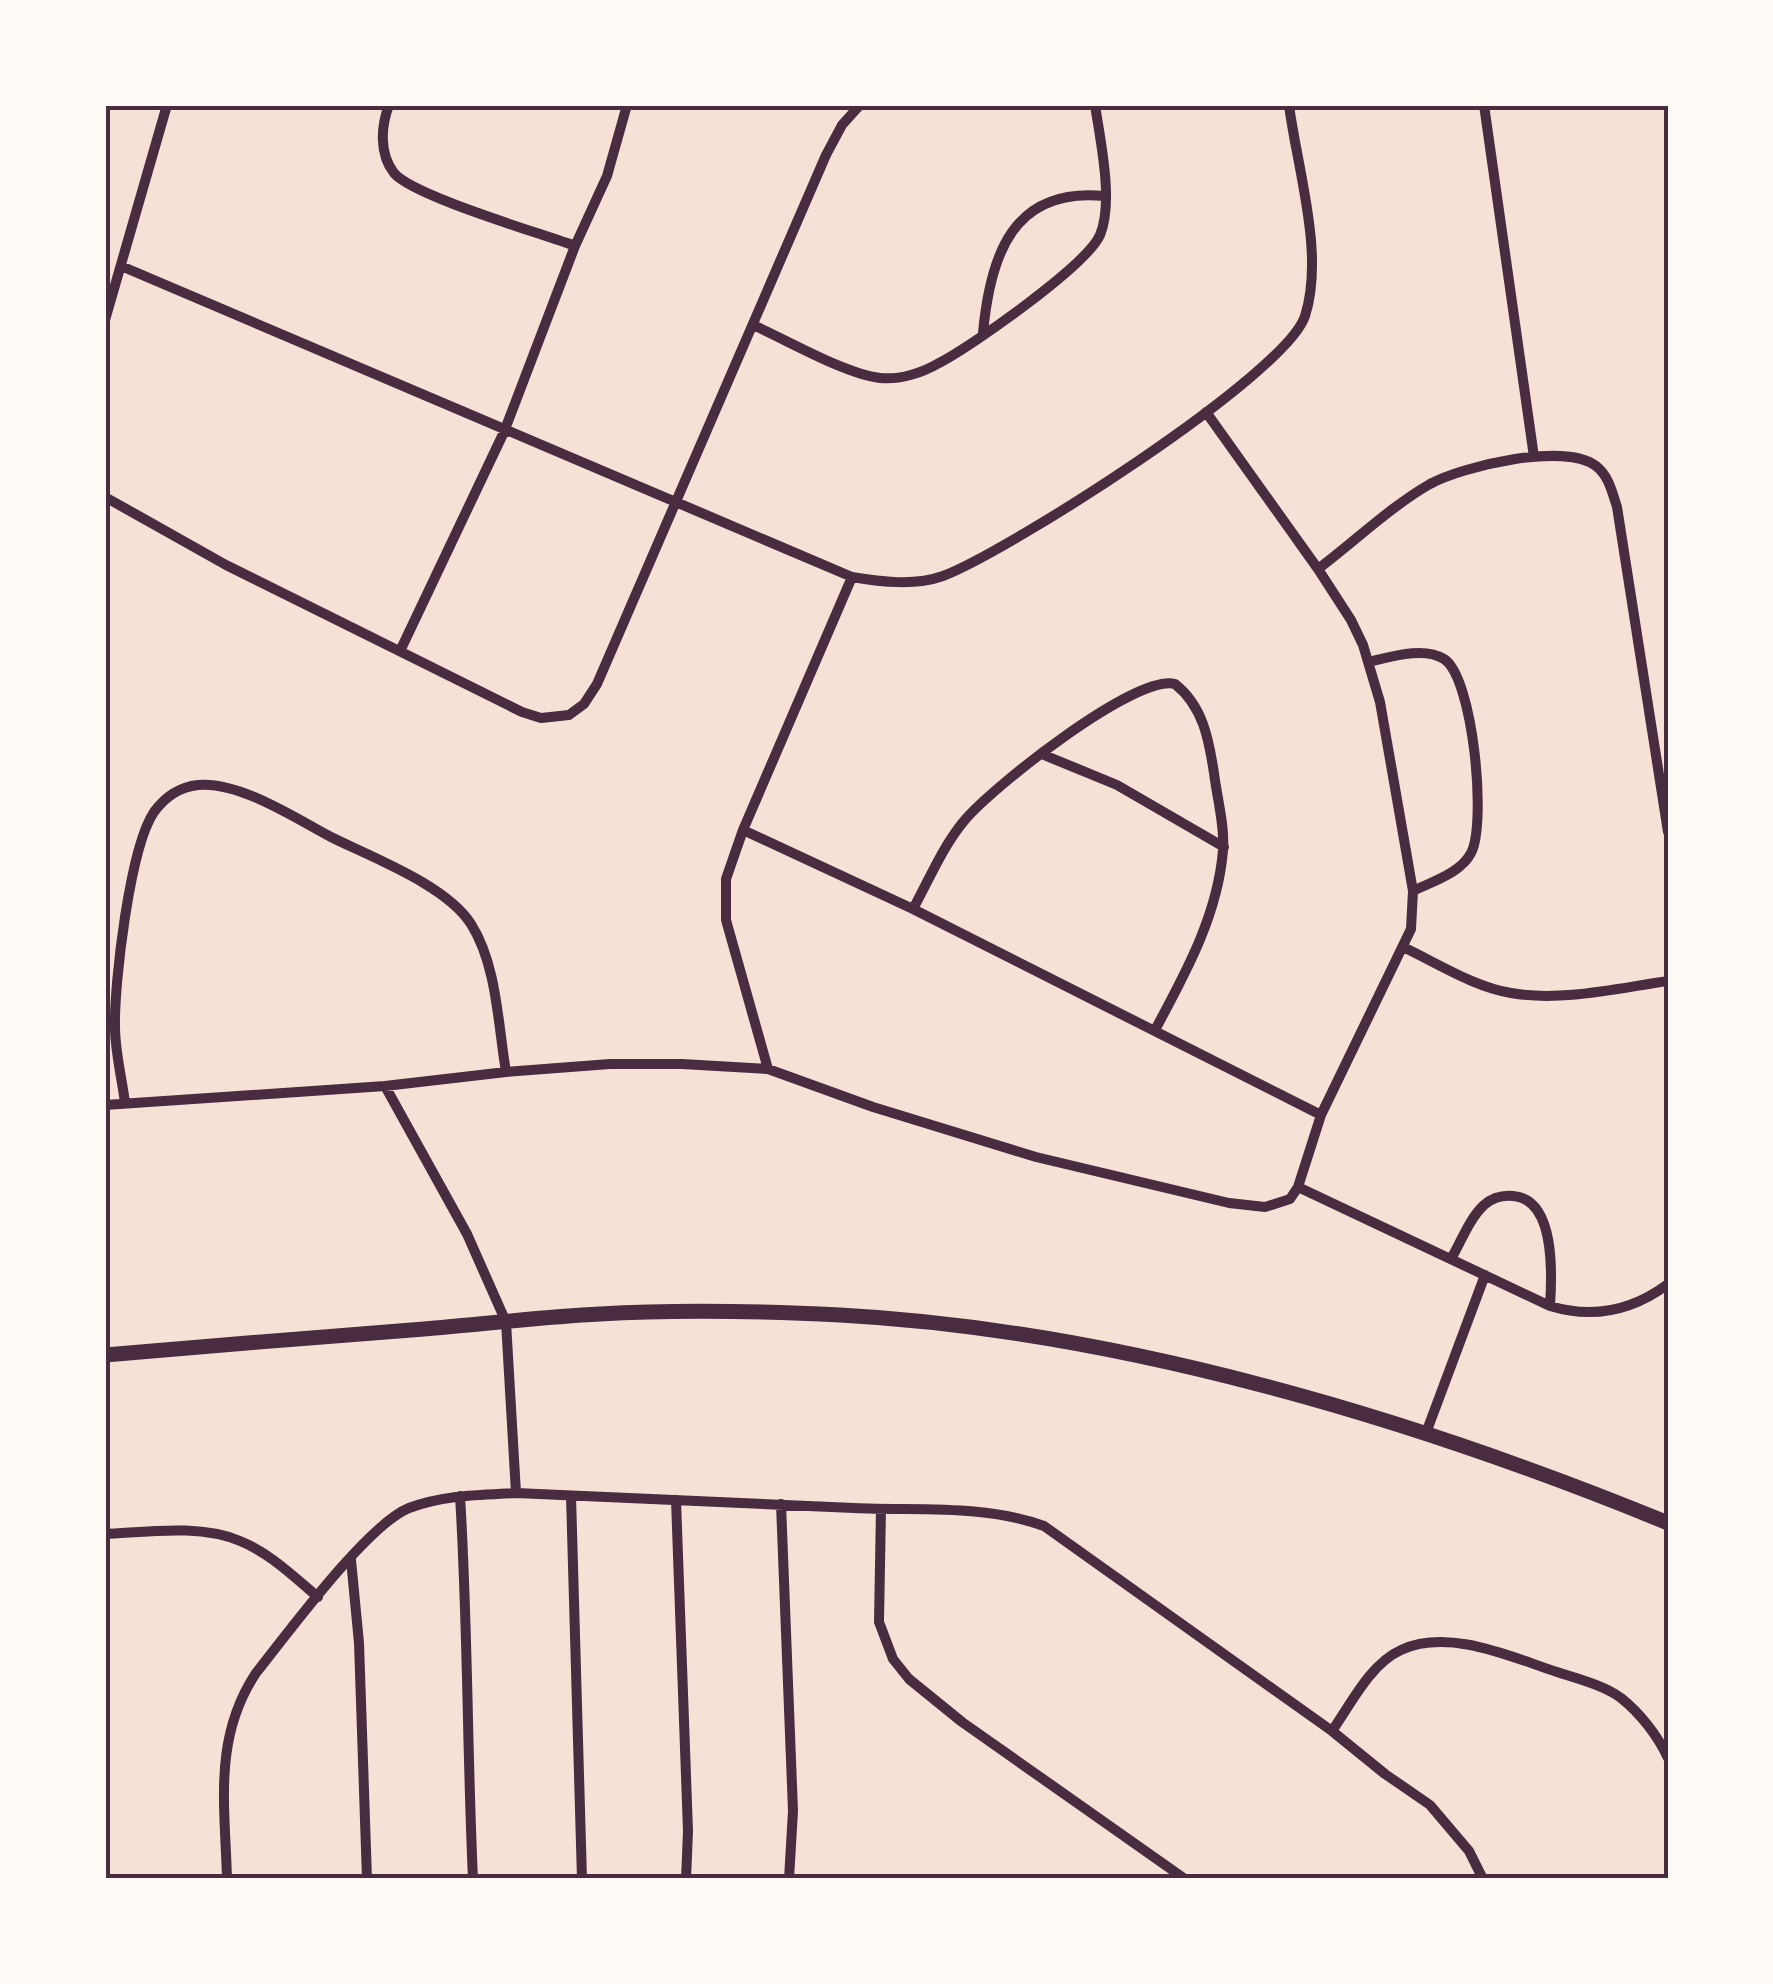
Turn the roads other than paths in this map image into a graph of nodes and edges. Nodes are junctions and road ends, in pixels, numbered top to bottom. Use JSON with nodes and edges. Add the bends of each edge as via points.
{"nodes":[{"id":1,"x":167,"y":105,"type":"edge"},
{"id":2,"x":389,"y":105,"type":"edge"},
{"id":3,"x":627,"y":105,"type":"edge"},
{"id":4,"x":860,"y":105,"type":"edge"},
{"id":5,"x":1095,"y":105,"type":"edge"},
{"id":6,"x":1289,"y":105,"type":"edge"},
{"id":7,"x":1484,"y":105,"type":"edge"},
{"id":8,"x":1104,"y":196,"type":"junction"},
{"id":9,"x":575,"y":246,"type":"junction"},
{"id":10,"x":120,"y":266,"type":"junction"},
{"id":11,"x":105,"y":320,"type":"edge"},
{"id":12,"x":753,"y":325,"type":"junction"},
{"id":13,"x":982,"y":333,"type":"junction"},
{"id":14,"x":1206,"y":412,"type":"junction"},
{"id":15,"x":504,"y":432,"type":"junction"},
{"id":16,"x":1534,"y":457,"type":"junction"},
{"id":17,"x":105,"y":497,"type":"edge"},
{"id":18,"x":675,"y":502,"type":"junction"},
{"id":19,"x":1318,"y":570,"type":"junction"},
{"id":20,"x":852,"y":577,"type":"junction"},
{"id":21,"x":401,"y":649,"type":"junction"},
{"id":22,"x":1368,"y":662,"type":"junction"},
{"id":23,"x":1044,"y":755,"type":"junction"},
{"id":24,"x":743,"y":830,"type":"junction"},
{"id":25,"x":1668,"y":832,"type":"edge"},
{"id":26,"x":1224,"y":847,"type":"junction"},
{"id":27,"x":1413,"y":891,"type":"junction"},
{"id":28,"x":912,"y":909,"type":"junction"},
{"id":29,"x":1403,"y":947,"type":"junction"},
{"id":30,"x":1668,"y":982,"type":"edge"},
{"id":31,"x":1155,"y":1030,"type":"junction"},
{"id":32,"x":768,"y":1069,"type":"junction"},
{"id":33,"x":506,"y":1072,"type":"junction"},
{"id":34,"x":385,"y":1086,"type":"junction"},
{"id":35,"x":125,"y":1103,"type":"junction"},
{"id":36,"x":105,"y":1105,"type":"edge"},
{"id":37,"x":1320,"y":1115,"type":"junction"},
{"id":38,"x":1298,"y":1186,"type":"junction"},
{"id":39,"x":1451,"y":1259,"type":"junction"},
{"id":40,"x":1485,"y":1275,"type":"junction"},
{"id":41,"x":1668,"y":1284,"type":"edge"},
{"id":42,"x":1550,"y":1306,"type":"junction"},
{"id":43,"x":506,"y":1322,"type":"junction"},
{"id":44,"x":105,"y":1355,"type":"edge"},
{"id":45,"x":1426,"y":1433,"type":"junction"},
{"id":46,"x":516,"y":1494,"type":"junction"},
{"id":47,"x":460,"y":1496,"type":"junction"},
{"id":48,"x":571,"y":1496,"type":"junction"},
{"id":49,"x":676,"y":1500,"type":"junction"},
{"id":50,"x":781,"y":1504,"type":"junction"},
{"id":51,"x":881,"y":1509,"type":"junction"},
{"id":52,"x":1668,"y":1523,"type":"edge"},
{"id":53,"x":105,"y":1534,"type":"edge"},
{"id":54,"x":350,"y":1560,"type":"junction"},
{"id":55,"x":318,"y":1597,"type":"junction"},
{"id":56,"x":1332,"y":1731,"type":"junction"},
{"id":57,"x":1668,"y":1758,"type":"edge"},
{"id":58,"x":228,"y":1879,"type":"edge"},
{"id":59,"x":367,"y":1879,"type":"edge"},
{"id":60,"x":473,"y":1879,"type":"edge"},
{"id":61,"x":582,"y":1879,"type":"edge"},
{"id":62,"x":686,"y":1879,"type":"edge"},
{"id":63,"x":788,"y":1879,"type":"edge"},
{"id":64,"x":1185,"y":1879,"type":"edge"},
{"id":65,"x":1483,"y":1879,"type":"edge"}],
"edges":[{"from":1,"to":10,"type":"street"},
{"from":2,"to":9,"type":"street","via":[[382,134],[395,174],[418,190]]},
{"from":3,"to":9,"type":"street","via":[[607,176]]},
{"from":4,"to":12,"type":"street","via":[[826,155]]},
{"from":5,"to":8,"type":"street"},
{"from":6,"to":14,"type":"street","via":[[1312,258],[1304,320],[1286,345]]},
{"from":7,"to":16,"type":"street"},
{"from":8,"to":13,"type":"street","via":[[1100,236],[1088,253]]},
{"from":8,"to":13,"type":"street","via":[[1053,200],[1019,222],[992,274]]},
{"from":9,"to":15,"type":"street"},
{"from":10,"to":11,"type":"street"},
{"from":10,"to":15,"type":"street"},
{"from":12,"to":13,"type":"street","via":[[878,378],[940,364]]},
{"from":12,"to":18,"type":"street"},
{"from":14,"to":19,"type":"street"},
{"from":14,"to":20,"type":"street","via":[[987,557],[938,578]]},
{"from":15,"to":18,"type":"street"},
{"from":15,"to":21,"type":"street"},
{"from":16,"to":19,"type":"street","via":[[1431,484]]},
{"from":16,"to":25,"type":"street","via":[[1580,458],[1604,474],[1611,489]]},
{"from":17,"to":21,"type":"street","via":[[226,565]]},
{"from":18,"to":20,"type":"street"},
{"from":18,"to":21,"type":"street","via":[[597,684],[570,715],[522,712]]},
{"from":19,"to":22,"type":"street","via":[[1351,620]]},
{"from":20,"to":24,"type":"street"},
{"from":22,"to":27,"type":"street"},
{"from":22,"to":27,"type":"street","via":[[1440,656],[1454,666],[1463,688],[1478,796],[1476,838],[1462,864]]},
{"from":23,"to":26,"type":"street","via":[[1117,785]]},
{"from":23,"to":26,"type":"street","via":[[1138,690],[1174,684],[1202,717]]},
{"from":23,"to":28,"type":"street","via":[[989,793],[961,825]]},
{"from":24,"to":28,"type":"street"},
{"from":24,"to":32,"type":"street","via":[[726,879],[726,920]]},
{"from":26,"to":31,"type":"street","via":[[1192,962]]},
{"from":27,"to":29,"type":"street"},
{"from":28,"to":31,"type":"street"},
{"from":29,"to":30,"type":"street","via":[[1509,993]]},
{"from":29,"to":37,"type":"street"},
{"from":31,"to":37,"type":"street"},
{"from":32,"to":33,"type":"street","via":[[610,1064]]},
{"from":32,"to":38,"type":"street","via":[[1036,1156],[1204,1198],[1266,1207],[1290,1199]]},
{"from":33,"to":34,"type":"street"},
{"from":33,"to":35,"type":"street","via":[[485,956],[460,909],[253,798],[195,785],[164,800],[142,842],[116,976]]},
{"from":34,"to":35,"type":"street"},
{"from":34,"to":43,"type":"street","via":[[467,1234]]},
{"from":35,"to":36,"type":"street"},
{"from":37,"to":38,"type":"street"},
{"from":38,"to":39,"type":"street"},
{"from":39,"to":40,"type":"street"},
{"from":39,"to":42,"type":"street","via":[[1486,1202],[1523,1198],[1543,1222],[1549,1244]]},
{"from":40,"to":42,"type":"street"},
{"from":40,"to":45,"type":"street"},
{"from":41,"to":42,"type":"street","via":[[1608,1312]]},
{"from":43,"to":44,"type":"street"},
{"from":43,"to":45,"type":"street","via":[[733,1312],[945,1326],[1190,1368]]},
{"from":43,"to":46,"type":"street"},
{"from":45,"to":52,"type":"street"},
{"from":46,"to":47,"type":"street"},
{"from":46,"to":48,"type":"street"},
{"from":47,"to":54,"type":"street","via":[[405,1510]]},
{"from":47,"to":60,"type":"street"},
{"from":48,"to":49,"type":"street"},
{"from":48,"to":61,"type":"street"},
{"from":49,"to":50,"type":"street"},
{"from":49,"to":62,"type":"street"},
{"from":50,"to":51,"type":"street"},
{"from":50,"to":63,"type":"street","via":[[793,1811]]},
{"from":51,"to":56,"type":"street","via":[[978,1510],[1044,1526]]},
{"from":51,"to":64,"type":"street","via":[[879,1622],[909,1679]]},
{"from":53,"to":55,"type":"street","via":[[239,1540]]},
{"from":54,"to":55,"type":"street"},
{"from":54,"to":59,"type":"street"},
{"from":55,"to":58,"type":"street","via":[[256,1672],[230,1724],[224,1750]]},
{"from":56,"to":57,"type":"street","via":[[1376,1668],[1399,1650],[1444,1643],[1490,1650],[1619,1696]]},
{"from":56,"to":65,"type":"street","via":[[1430,1805]]}]}
